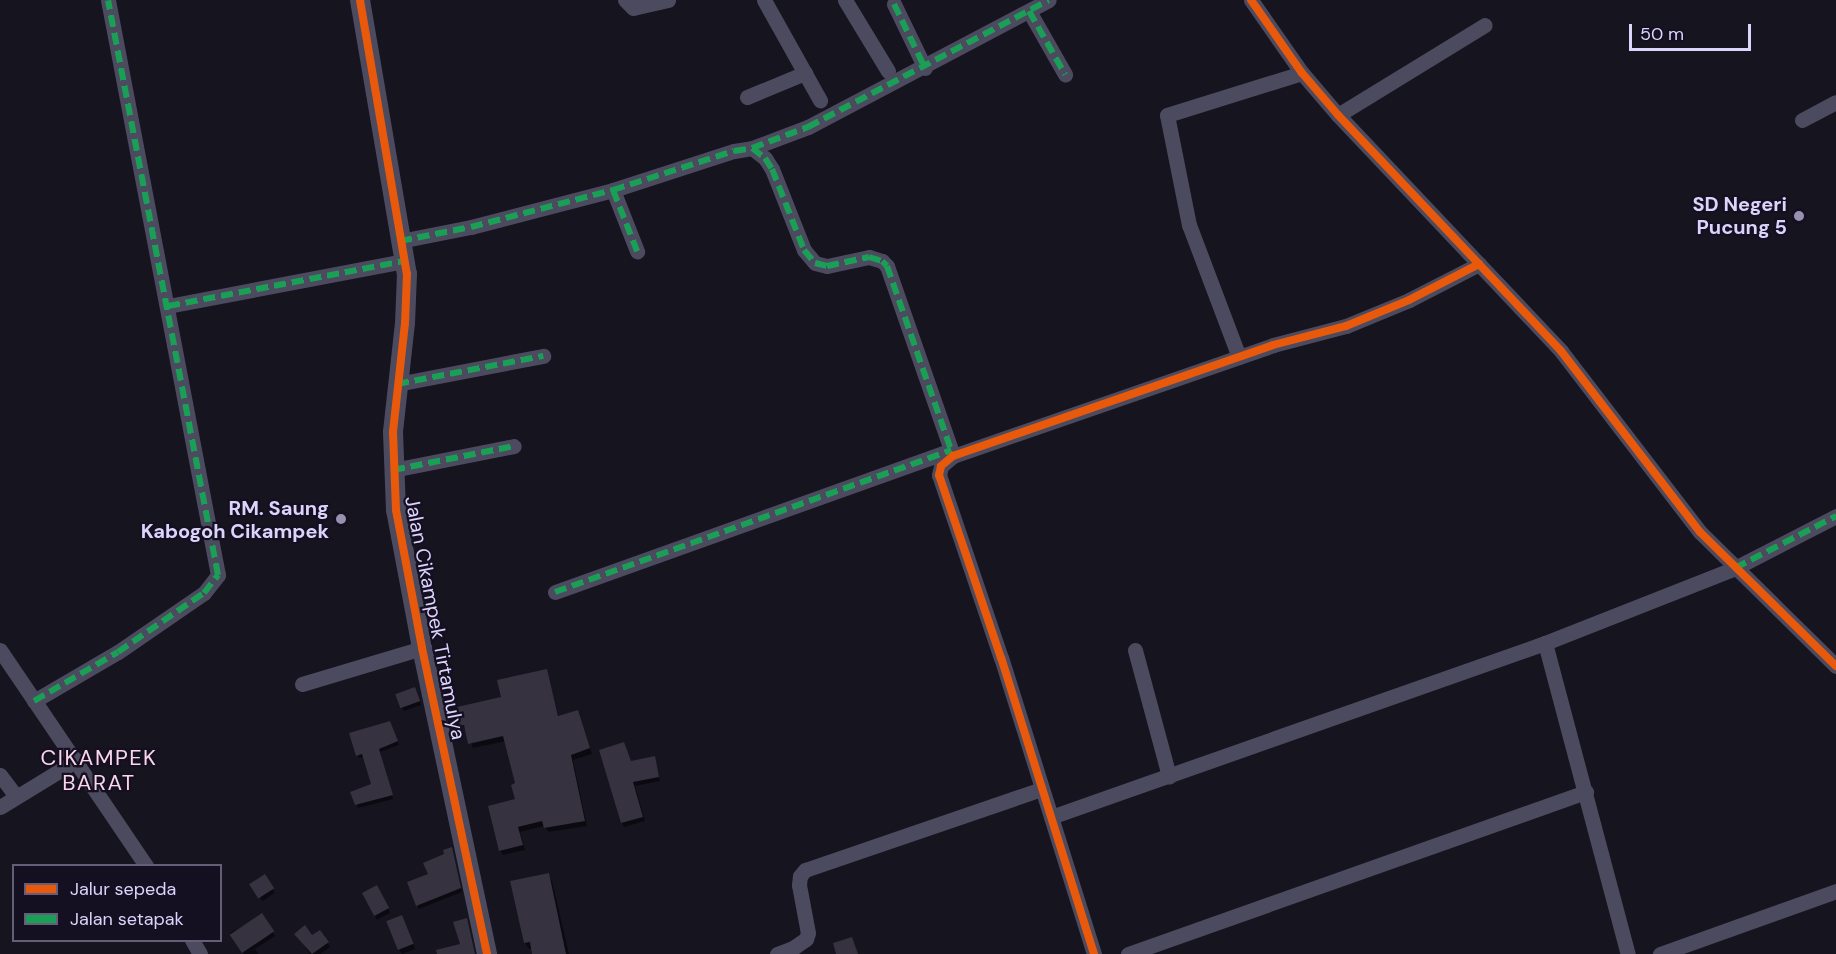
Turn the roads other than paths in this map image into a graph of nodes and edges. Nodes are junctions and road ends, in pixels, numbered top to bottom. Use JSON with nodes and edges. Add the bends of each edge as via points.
{"nodes":[{"id":1,"x":108,"y":0,"type":"edge"},
{"id":2,"x":360,"y":0,"type":"edge"},
{"id":3,"x":625,"y":0,"type":"edge"},
{"id":4,"x":668,"y":0,"type":"edge"},
{"id":5,"x":764,"y":0,"type":"edge"},
{"id":6,"x":845,"y":0,"type":"edge"},
{"id":7,"x":1049,"y":0,"type":"edge"},
{"id":8,"x":1251,"y":0,"type":"edge"},
{"id":9,"x":894,"y":4,"type":"dead end"},
{"id":10,"x":1029,"y":11,"type":"junction"},
{"id":11,"x":1485,"y":25,"type":"dead end"},
{"id":12,"x":925,"y":68,"type":"junction"},
{"id":13,"x":888,"y":71,"type":"dead end"},
{"id":14,"x":805,"y":73,"type":"junction"},
{"id":15,"x":1302,"y":73,"type":"junction"},
{"id":16,"x":1065,"y":74,"type":"dead end"},
{"id":17,"x":747,"y":97,"type":"dead end"},
{"id":18,"x":820,"y":100,"type":"dead end"},
{"id":19,"x":1836,"y":102,"type":"edge"},
{"id":20,"x":1338,"y":115,"type":"junction"},
{"id":21,"x":1802,"y":120,"type":"dead end"},
{"id":22,"x":752,"y":148,"type":"junction"},
{"id":23,"x":613,"y":190,"type":"junction"},
{"id":24,"x":400,"y":241,"type":"junction"},
{"id":25,"x":637,"y":251,"type":"dead end"},
{"id":26,"x":405,"y":261,"type":"junction"},
{"id":27,"x":1479,"y":264,"type":"junction"},
{"id":28,"x":168,"y":306,"type":"junction"},
{"id":29,"x":543,"y":356,"type":"dead end"},
{"id":30,"x":1239,"y":357,"type":"junction"},
{"id":31,"x":397,"y":384,"type":"junction"},
{"id":32,"x":514,"y":446,"type":"dead end"},
{"id":33,"x":952,"y":453,"type":"junction"},
{"id":34,"x":393,"y":470,"type":"junction"},
{"id":35,"x":1836,"y":516,"type":"edge"},
{"id":36,"x":1735,"y":568,"type":"junction"},
{"id":37,"x":555,"y":592,"type":"dead end"},
{"id":38,"x":1545,"y":643,"type":"junction"},
{"id":39,"x":422,"y":648,"type":"junction"},
{"id":40,"x":0,"y":650,"type":"edge"},
{"id":41,"x":1135,"y":650,"type":"dead end"},
{"id":42,"x":1836,"y":666,"type":"edge"},
{"id":43,"x":302,"y":684,"type":"dead end"},
{"id":44,"x":34,"y":701,"type":"junction"},
{"id":45,"x":77,"y":760,"type":"junction"},
{"id":46,"x":0,"y":775,"type":"edge"},
{"id":47,"x":1169,"y":776,"type":"junction"},
{"id":48,"x":1041,"y":789,"type":"junction"},
{"id":49,"x":1586,"y":792,"type":"junction"},
{"id":50,"x":16,"y":796,"type":"junction"},
{"id":51,"x":0,"y":807,"type":"edge"},
{"id":52,"x":1051,"y":817,"type":"junction"},
{"id":53,"x":145,"y":864,"type":"edge"},
{"id":54,"x":1836,"y":891,"type":"edge"},
{"id":55,"x":487,"y":954,"type":"edge"},
{"id":56,"x":777,"y":954,"type":"edge"},
{"id":57,"x":1094,"y":954,"type":"edge"},
{"id":58,"x":1128,"y":954,"type":"edge"},
{"id":59,"x":1628,"y":954,"type":"edge"},
{"id":60,"x":1660,"y":954,"type":"edge"}],
"edges":[{"from":1,"to":28,"type":"street"},
{"from":2,"to":24,"type":"street","name":"Jalan Cikampek Tirtamulya"},
{"from":3,"to":4,"type":"street","via":[[633,8]]},
{"from":5,"to":14,"type":"street"},
{"from":6,"to":13,"type":"street"},
{"from":7,"to":10,"type":"street"},
{"from":8,"to":15,"type":"street"},
{"from":9,"to":12,"type":"street"},
{"from":10,"to":12,"type":"street"},
{"from":10,"to":16,"type":"street"},
{"from":11,"to":20,"type":"street"},
{"from":12,"to":22,"type":"street","via":[[808,128]]},
{"from":14,"to":17,"type":"street"},
{"from":14,"to":18,"type":"street"},
{"from":15,"to":20,"type":"street"},
{"from":15,"to":30,"type":"street","via":[[1167,115],[1189,225]]},
{"from":19,"to":21,"type":"street"},
{"from":20,"to":27,"type":"street"},
{"from":22,"to":23,"type":"street"},
{"from":22,"to":33,"type":"street","via":[[772,169],[804,250],[815,263],[827,266],[869,257],[887,266]]},
{"from":23,"to":24,"type":"street"},
{"from":23,"to":25,"type":"street"},
{"from":24,"to":26,"type":"street","name":"Jalan Cikampek Tirtamulya"},
{"from":26,"to":28,"type":"street"},
{"from":26,"to":31,"type":"street","name":"Jalan Cikampek Tirtamulya","via":[[408,293]]},
{"from":27,"to":30,"type":"street","via":[[1375,315]]},
{"from":27,"to":36,"type":"street","via":[[1561,351],[1685,514]]},
{"from":28,"to":44,"type":"street","via":[[218,575],[204,593],[118,652]]},
{"from":29,"to":31,"type":"street"},
{"from":30,"to":33,"type":"street"},
{"from":31,"to":34,"type":"street","name":"Jalan Cikampek Tirtamulya"},
{"from":32,"to":34,"type":"street"},
{"from":33,"to":37,"type":"street"},
{"from":33,"to":48,"type":"street","via":[[939,474]]},
{"from":34,"to":39,"type":"street","name":"Jalan Cikampek Tirtamulya","via":[[401,539]]},
{"from":35,"to":36,"type":"street"},
{"from":36,"to":38,"type":"street"},
{"from":36,"to":42,"type":"street"},
{"from":38,"to":47,"type":"street"},
{"from":38,"to":49,"type":"street"},
{"from":39,"to":43,"type":"street"},
{"from":39,"to":55,"type":"street","name":"Jalan Cikampek Tirtamulya"},
{"from":40,"to":44,"type":"street"},
{"from":41,"to":47,"type":"street"},
{"from":44,"to":45,"type":"street"},
{"from":45,"to":50,"type":"street"},
{"from":45,"to":53,"type":"street"},
{"from":46,"to":50,"type":"street"},
{"from":47,"to":52,"type":"street"},
{"from":48,"to":52,"type":"street"},
{"from":48,"to":56,"type":"street","via":[[805,870],[799,885],[808,933],[800,944]]},
{"from":49,"to":58,"type":"street"},
{"from":49,"to":59,"type":"street"},
{"from":50,"to":51,"type":"street"},
{"from":52,"to":57,"type":"street"},
{"from":54,"to":60,"type":"street"}]}
